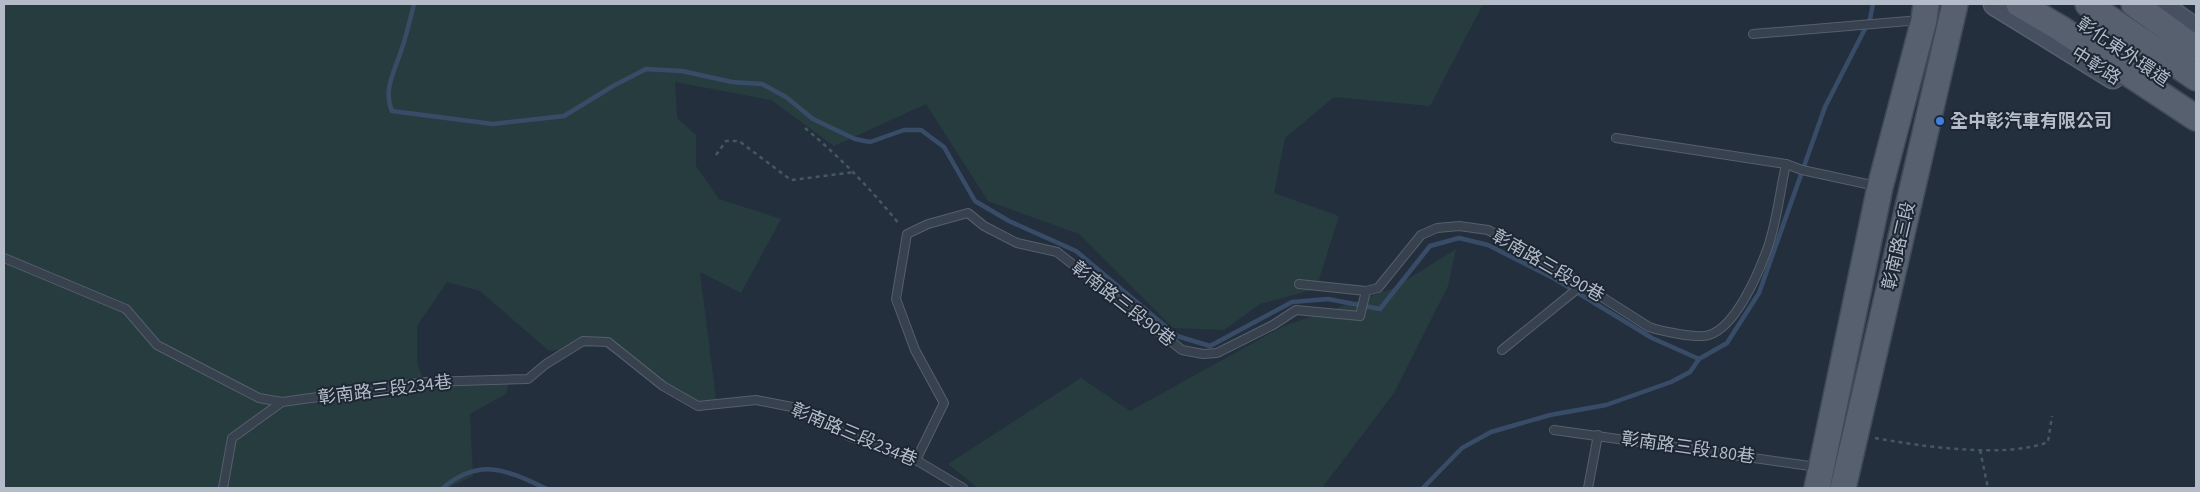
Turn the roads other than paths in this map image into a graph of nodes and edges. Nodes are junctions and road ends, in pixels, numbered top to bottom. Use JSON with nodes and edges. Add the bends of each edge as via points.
{"nodes":[{"id":1,"x":1955,"y":4,"type":"edge"},
{"id":2,"x":1995,"y":4,"type":"edge"},
{"id":3,"x":2019,"y":4,"type":"edge"},
{"id":4,"x":2048,"y":4,"type":"edge"},
{"id":5,"x":2088,"y":4,"type":"edge"},
{"id":6,"x":2134,"y":4,"type":"edge"},
{"id":7,"x":2158,"y":4,"type":"edge"},
{"id":8,"x":1925,"y":12,"type":"edge"},
{"id":9,"x":2196,"y":30,"type":"edge"},
{"id":10,"x":1753,"y":34,"type":"dead end"},
{"id":11,"x":2196,"y":49,"type":"edge"},
{"id":12,"x":2196,"y":78,"type":"edge"},
{"id":13,"x":2196,"y":102,"type":"edge"},
{"id":14,"x":2196,"y":118,"type":"edge"},
{"id":15,"x":2196,"y":130,"type":"edge"},
{"id":16,"x":1616,"y":138,"type":"dead end"},
{"id":17,"x":1786,"y":164,"type":"junction"},
{"id":18,"x":1880,"y":186,"type":"junction"},
{"id":19,"x":4,"y":258,"type":"edge"},
{"id":20,"x":1299,"y":284,"type":"dead end"},
{"id":21,"x":1582,"y":285,"type":"junction"},
{"id":22,"x":1366,"y":291,"type":"junction"},
{"id":23,"x":1502,"y":350,"type":"dead end"},
{"id":24,"x":282,"y":402,"type":"junction"},
{"id":25,"x":1554,"y":430,"type":"dead end"},
{"id":26,"x":1598,"y":435,"type":"junction"},
{"id":27,"x":916,"y":460,"type":"junction"},
{"id":28,"x":1819,"y":478,"type":"edge"},
{"id":29,"x":223,"y":488,"type":"edge"},
{"id":30,"x":963,"y":488,"type":"edge"},
{"id":31,"x":1588,"y":488,"type":"edge"},
{"id":32,"x":1843,"y":488,"type":"edge"}],
"edges":[{"from":1,"to":32,"type":"main road","name":"彰南路三段"},
{"from":2,"to":15,"type":"street","name":"中彰路"},
{"from":3,"to":14,"type":"main road"},
{"from":4,"to":13,"type":"main road","name":"彰化東外環道"},
{"from":5,"to":12,"type":"main road","name":"彰化東外環道"},
{"from":6,"to":11,"type":"main road"},
{"from":7,"to":9,"type":"street"},
{"from":8,"to":10,"type":"lane","via":[[1875,24]]},
{"from":8,"to":18,"type":"main road","name":"彰南路三段"},
{"from":16,"to":17,"type":"lane"},
{"from":17,"to":18,"type":"lane"},
{"from":17,"to":21,"type":"lane","name":"彰南路三段90巷","via":[[1768,247],[1746,298],[1726,324],[1709,336],[1667,332],[1649,326]]},
{"from":18,"to":28,"type":"main road","name":"彰南路三段"},
{"from":19,"to":24,"type":"lane","name":"彰南路三段234巷","via":[[126,309],[157,345],[259,398]]},
{"from":20,"to":22,"type":"lane"},
{"from":21,"to":22,"type":"lane","name":"彰南路三段90巷","via":[[1488,230],[1459,226],[1436,228],[1420,235],[1378,288]]},
{"from":21,"to":23,"type":"lane"},
{"from":22,"to":27,"type":"lane","name":"彰南路三段90巷","via":[[1360,316],[1296,310],[1217,353],[1203,354],[1182,350],[1057,252],[1017,243],[984,226],[968,213],[928,224],[907,234],[896,299],[915,350],[944,403]]},
{"from":24,"to":27,"type":"lane","name":"彰南路三段234巷","via":[[426,382],[528,379],[583,341],[608,342],[663,386],[698,406],[756,400],[792,407],[851,436]]},
{"from":24,"to":29,"type":"lane","via":[[232,438]]},
{"from":25,"to":26,"type":"lane","name":"彰南路三段180巷"},
{"from":26,"to":28,"type":"lane","name":"彰南路三段180巷"},
{"from":26,"to":31,"type":"lane"},
{"from":27,"to":30,"type":"lane","name":"彰南路三段234巷"}]}
